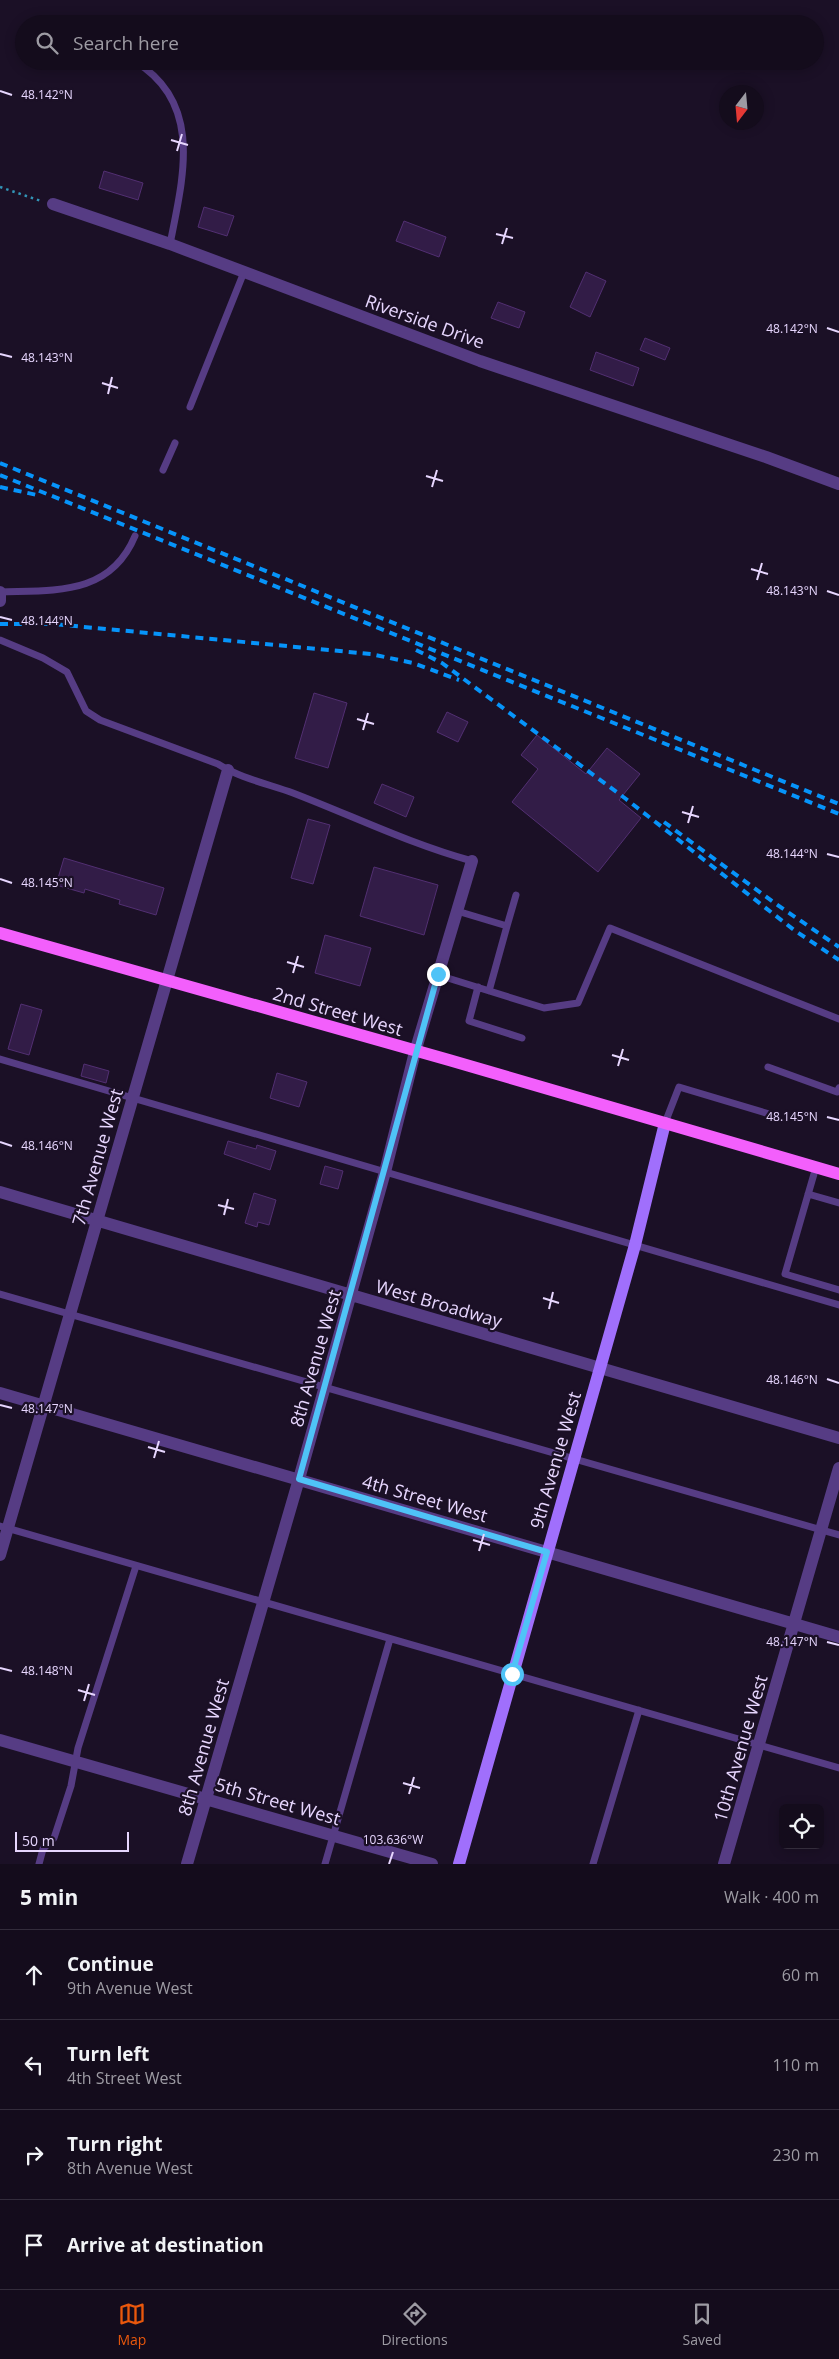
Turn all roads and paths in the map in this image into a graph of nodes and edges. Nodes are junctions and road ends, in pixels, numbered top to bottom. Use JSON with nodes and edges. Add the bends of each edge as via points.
{"nodes":[{"id":1,"x":146,"y":70,"type":"edge"},
{"id":2,"x":0,"y":187,"type":"edge"},
{"id":3,"x":53,"y":204,"type":"joint"},
{"id":4,"x":170,"y":244,"type":"junction"},
{"id":5,"x":244,"y":272,"type":"junction"},
{"id":6,"x":190,"y":407,"type":"dead end"},
{"id":7,"x":175,"y":443,"type":"dead end"},
{"id":8,"x":164,"y":470,"type":"dead end"},
{"id":9,"x":839,"y":484,"type":"edge"},
{"id":10,"x":136,"y":536,"type":"dead end"},
{"id":11,"x":0,"y":592,"type":"edge"},
{"id":12,"x":0,"y":601,"type":"edge"},
{"id":13,"x":0,"y":640,"type":"edge"},
{"id":14,"x":228,"y":770,"type":"junction"},
{"id":15,"x":472,"y":861,"type":"joint"},
{"id":16,"x":516,"y":896,"type":"dead end"},
{"id":17,"x":457,"y":911,"type":"junction"},
{"id":18,"x":507,"y":926,"type":"junction"},
{"id":19,"x":0,"y":933,"type":"edge"},
{"id":20,"x":438,"y":974,"type":"junction"},
{"id":21,"x":167,"y":980,"type":"junction"},
{"id":22,"x":478,"y":987,"type":"junction"},
{"id":23,"x":488,"y":991,"type":"junction"},
{"id":24,"x":839,"y":1018,"type":"edge"},
{"id":25,"x":522,"y":1038,"type":"dead end"},
{"id":26,"x":415,"y":1052,"type":"junction"},
{"id":27,"x":0,"y":1059,"type":"edge"},
{"id":28,"x":768,"y":1067,"type":"dead end"},
{"id":29,"x":839,"y":1088,"type":"edge"},
{"id":30,"x":133,"y":1098,"type":"junction"},
{"id":31,"x":776,"y":1116,"type":"dead end"},
{"id":32,"x":666,"y":1123,"type":"junction"},
{"id":33,"x":816,"y":1167,"type":"junction"},
{"id":34,"x":385,"y":1172,"type":"junction"},
{"id":35,"x":839,"y":1174,"type":"edge"},
{"id":36,"x":0,"y":1192,"type":"edge"},
{"id":37,"x":808,"y":1194,"type":"junction"},
{"id":38,"x":839,"y":1203,"type":"edge"},
{"id":39,"x":97,"y":1221,"type":"junction"},
{"id":40,"x":635,"y":1245,"type":"junction"},
{"id":41,"x":839,"y":1290,"type":"edge"},
{"id":42,"x":0,"y":1294,"type":"edge"},
{"id":43,"x":350,"y":1295,"type":"junction"},
{"id":44,"x":839,"y":1305,"type":"edge"},
{"id":45,"x":70,"y":1314,"type":"junction"},
{"id":46,"x":599,"y":1369,"type":"junction"},
{"id":47,"x":324,"y":1388,"type":"junction"},
{"id":48,"x":0,"y":1393,"type":"edge"},
{"id":49,"x":43,"y":1406,"type":"junction"},
{"id":50,"x":839,"y":1438,"type":"edge"},
{"id":51,"x":573,"y":1458,"type":"junction"},
{"id":52,"x":839,"y":1468,"type":"edge"},
{"id":53,"x":299,"y":1479,"type":"junction"},
{"id":54,"x":4,"y":1528,"type":"edge"},
{"id":55,"x":821,"y":1530,"type":"junction"},
{"id":56,"x":839,"y":1535,"type":"edge"},
{"id":57,"x":547,"y":1552,"type":"junction"},
{"id":58,"x":0,"y":1555,"type":"edge"},
{"id":59,"x":136,"y":1566,"type":"junction"},
{"id":60,"x":263,"y":1602,"type":"junction"},
{"id":61,"x":794,"y":1624,"type":"junction"},
{"id":62,"x":839,"y":1637,"type":"edge"},
{"id":63,"x":390,"y":1639,"type":"junction"},
{"id":64,"x":512,"y":1674,"type":"junction"},
{"id":65,"x":638,"y":1710,"type":"junction"},
{"id":66,"x":0,"y":1740,"type":"edge"},
{"id":67,"x":759,"y":1745,"type":"junction"},
{"id":68,"x":75,"y":1761,"type":"junction"},
{"id":69,"x":839,"y":1768,"type":"edge"},
{"id":70,"x":206,"y":1799,"type":"junction"},
{"id":71,"x":333,"y":1835,"type":"junction"},
{"id":72,"x":39,"y":1864,"type":"edge"},
{"id":73,"x":187,"y":1864,"type":"edge"},
{"id":74,"x":325,"y":1864,"type":"edge"},
{"id":75,"x":432,"y":1864,"type":"edge"},
{"id":76,"x":459,"y":1864,"type":"edge"},
{"id":77,"x":593,"y":1864,"type":"edge"},
{"id":78,"x":724,"y":1864,"type":"edge"}],
"edges":[{"from":1,"to":4,"type":"lane","via":[[164,86],[180,123],[184,166]]},
{"from":2,"to":3,"type":"path"},
{"from":3,"to":4,"type":"street","name":"Riverside Drive"},
{"from":4,"to":5,"type":"street","name":"Riverside Drive"},
{"from":5,"to":6,"type":"lane"},
{"from":5,"to":9,"type":"street","name":"Riverside Drive","via":[[480,361]]},
{"from":7,"to":8,"type":"lane"},
{"from":10,"to":11,"type":"lane","via":[[118,563],[86,585],[68,590]]},
{"from":11,"to":12,"type":"street"},
{"from":13,"to":14,"type":"lane","via":[[67,672],[86,711],[100,720]]},
{"from":14,"to":15,"type":"lane","via":[[434,851]]},
{"from":14,"to":21,"type":"street","name":"7th Avenue West"},
{"from":15,"to":17,"type":"street","name":"8th Avenue West"},
{"from":16,"to":18,"type":"lane"},
{"from":17,"to":18,"type":"lane"},
{"from":17,"to":20,"type":"street","name":"8th Avenue West"},
{"from":18,"to":23,"type":"lane"},
{"from":19,"to":21,"type":"main road","name":"2nd Street West"},
{"from":20,"to":22,"type":"lane"},
{"from":20,"to":26,"type":"street","name":"8th Avenue West"},
{"from":21,"to":26,"type":"main road","name":"2nd Street West"},
{"from":21,"to":30,"type":"street","name":"7th Avenue West"},
{"from":22,"to":23,"type":"lane"},
{"from":22,"to":25,"type":"lane","via":[[469,1022]]},
{"from":23,"to":24,"type":"lane","via":[[544,1008],[578,1003],[610,928]]},
{"from":26,"to":32,"type":"main road","name":"2nd Street West"},
{"from":26,"to":34,"type":"street","name":"8th Avenue West"},
{"from":27,"to":30,"type":"lane"},
{"from":28,"to":29,"type":"lane","via":[[837,1092]]},
{"from":30,"to":34,"type":"lane"},
{"from":30,"to":39,"type":"street","name":"7th Avenue West"},
{"from":31,"to":32,"type":"lane","via":[[679,1087]]},
{"from":32,"to":33,"type":"main road","name":"2nd Street West"},
{"from":32,"to":40,"type":"street","name":"9th Avenue West"},
{"from":33,"to":35,"type":"main road","name":"2nd Street West"},
{"from":33,"to":37,"type":"lane"},
{"from":34,"to":40,"type":"lane"},
{"from":34,"to":43,"type":"street","name":"8th Avenue West"},
{"from":36,"to":39,"type":"street","name":"West Broadway"},
{"from":37,"to":38,"type":"lane"},
{"from":37,"to":41,"type":"lane","via":[[784,1274]]},
{"from":39,"to":43,"type":"street","name":"West Broadway"},
{"from":39,"to":45,"type":"street","name":"7th Avenue West"},
{"from":40,"to":44,"type":"lane"},
{"from":40,"to":46,"type":"street","name":"9th Avenue West"},
{"from":42,"to":45,"type":"lane"},
{"from":43,"to":46,"type":"street","name":"West Broadway"},
{"from":43,"to":47,"type":"street","name":"8th Avenue West"},
{"from":45,"to":47,"type":"lane"},
{"from":45,"to":49,"type":"street","name":"7th Avenue West"},
{"from":46,"to":50,"type":"street","name":"West Broadway"},
{"from":46,"to":51,"type":"street","name":"9th Avenue West"},
{"from":47,"to":51,"type":"lane"},
{"from":47,"to":53,"type":"street","name":"8th Avenue West"},
{"from":48,"to":49,"type":"street","name":"4th Street West"},
{"from":49,"to":53,"type":"street","name":"4th Street West"},
{"from":49,"to":54,"type":"street","name":"7th Avenue West"},
{"from":51,"to":55,"type":"lane"},
{"from":51,"to":57,"type":"street","name":"9th Avenue West"},
{"from":52,"to":55,"type":"street","name":"10th Avenue West"},
{"from":53,"to":57,"type":"street","name":"4th Street West"},
{"from":53,"to":60,"type":"street","name":"8th Avenue West"},
{"from":54,"to":58,"type":"street","name":"7th Avenue West"},
{"from":54,"to":59,"type":"lane"},
{"from":55,"to":56,"type":"lane"},
{"from":55,"to":61,"type":"street","name":"10th Avenue West"},
{"from":57,"to":61,"type":"street","name":"4th Street West"},
{"from":57,"to":64,"type":"street","name":"9th Avenue West"},
{"from":59,"to":60,"type":"lane"},
{"from":59,"to":68,"type":"lane"},
{"from":60,"to":63,"type":"lane"},
{"from":60,"to":70,"type":"street","name":"8th Avenue West"},
{"from":61,"to":62,"type":"street","name":"4th Street West"},
{"from":61,"to":67,"type":"street","name":"10th Avenue West"},
{"from":63,"to":64,"type":"lane"},
{"from":63,"to":71,"type":"lane"},
{"from":64,"to":65,"type":"lane"},
{"from":64,"to":76,"type":"street","name":"9th Avenue West"},
{"from":65,"to":67,"type":"lane"},
{"from":65,"to":77,"type":"lane"},
{"from":66,"to":68,"type":"street","name":"5th Street West"},
{"from":67,"to":69,"type":"lane"},
{"from":67,"to":78,"type":"street","name":"10th Avenue West"},
{"from":68,"to":70,"type":"street","name":"5th Street West"},
{"from":68,"to":72,"type":"lane","via":[[71,1786],[54,1838],[43,1849]]},
{"from":70,"to":71,"type":"street","name":"5th Street West"},
{"from":70,"to":73,"type":"street","name":"8th Avenue West"},
{"from":71,"to":74,"type":"lane"},
{"from":71,"to":75,"type":"street","name":"5th Street West"}]}
